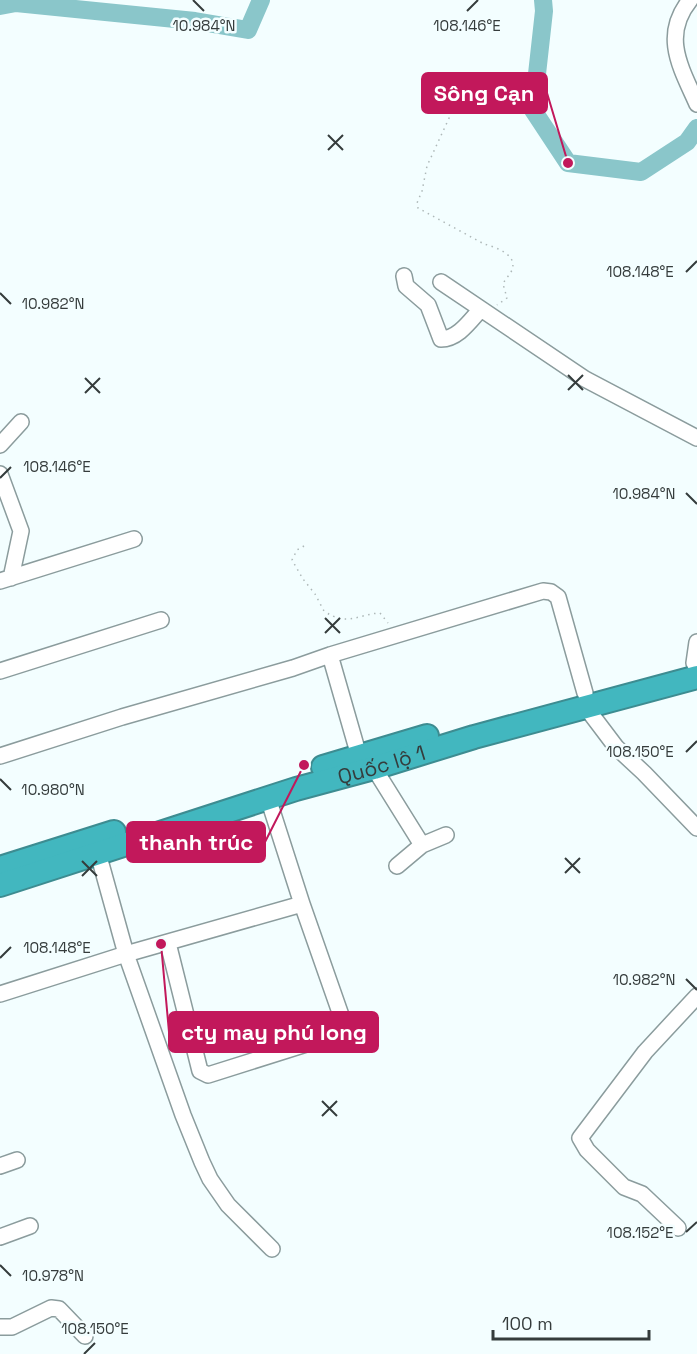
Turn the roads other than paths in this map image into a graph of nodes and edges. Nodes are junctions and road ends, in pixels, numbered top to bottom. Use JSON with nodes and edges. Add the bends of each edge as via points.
{"nodes":[{"id":1,"x":690,"y":0,"type":"edge"},
{"id":2,"x":697,"y":104,"type":"edge"},
{"id":3,"x":404,"y":276,"type":"dead end"},
{"id":4,"x":441,"y":282,"type":"dead end"},
{"id":5,"x":487,"y":312,"type":"junction"},
{"id":6,"x":21,"y":422,"type":"dead end"},
{"id":7,"x":697,"y":438,"type":"edge"},
{"id":8,"x":0,"y":445,"type":"edge"},
{"id":9,"x":0,"y":474,"type":"edge"},
{"id":10,"x":134,"y":539,"type":"dead end"},
{"id":11,"x":6,"y":580,"type":"edge"},
{"id":12,"x":161,"y":620,"type":"dead end"},
{"id":13,"x":330,"y":655,"type":"junction"},
{"id":14,"x":696,"y":661,"type":"edge"},
{"id":15,"x":0,"y":671,"type":"edge"},
{"id":16,"x":585,"y":699,"type":"junction"},
{"id":17,"x":0,"y":756,"type":"edge"},
{"id":18,"x":366,"y":762,"type":"junction"},
{"id":19,"x":268,"y":798,"type":"junction"},
{"id":20,"x":697,"y":828,"type":"edge"},
{"id":21,"x":446,"y":835,"type":"dead end"},
{"id":22,"x":422,"y":845,"type":"junction"},
{"id":23,"x":98,"y":853,"type":"junction"},
{"id":24,"x":397,"y":866,"type":"dead end"},
{"id":25,"x":0,"y":868,"type":"edge"},
{"id":26,"x":0,"y":885,"type":"edge"},
{"id":27,"x":302,"y":904,"type":"junction"},
{"id":28,"x":168,"y":943,"type":"junction"},
{"id":29,"x":126,"y":954,"type":"junction"},
{"id":30,"x":0,"y":994,"type":"edge"},
{"id":31,"x":697,"y":996,"type":"edge"},
{"id":32,"x":17,"y":1161,"type":"dead end"},
{"id":33,"x":0,"y":1166,"type":"edge"},
{"id":34,"x":30,"y":1226,"type":"dead end"},
{"id":35,"x":678,"y":1228,"type":"dead end"},
{"id":36,"x":0,"y":1237,"type":"edge"},
{"id":37,"x":272,"y":1249,"type":"dead end"},
{"id":38,"x":0,"y":1328,"type":"edge"},
{"id":39,"x":85,"y":1336,"type":"dead end"}],
"edges":[{"from":1,"to":2,"type":"street","via":[[676,29],[675,52]]},
{"from":3,"to":5,"type":"street","via":[[406,286],[428,305],[441,339],[451,338]]},
{"from":4,"to":5,"type":"street"},
{"from":5,"to":7,"type":"street","via":[[585,379]]},
{"from":6,"to":8,"type":"street"},
{"from":9,"to":11,"type":"street","via":[[21,531]]},
{"from":10,"to":11,"type":"street"},
{"from":12,"to":15,"type":"street"},
{"from":13,"to":16,"type":"street","via":[[551,591],[558,597]]},
{"from":13,"to":17,"type":"street"},
{"from":13,"to":18,"type":"street"},
{"from":14,"to":16,"type":"highway","name":"Quốc lộ 1"},
{"from":16,"to":18,"type":"highway","name":"Quốc lộ 1","via":[[474,737]]},
{"from":16,"to":20,"type":"street","via":[[616,747]]},
{"from":18,"to":19,"type":"highway","name":"Quốc lộ 1"},
{"from":18,"to":22,"type":"street"},
{"from":18,"to":25,"type":"highway","name":"Quốc lộ 1"},
{"from":19,"to":23,"type":"highway","name":"Quốc lộ 1"},
{"from":19,"to":27,"type":"street"},
{"from":21,"to":22,"type":"street"},
{"from":22,"to":24,"type":"street"},
{"from":23,"to":26,"type":"highway","name":"Quốc lộ 1"},
{"from":23,"to":29,"type":"street"},
{"from":27,"to":28,"type":"street"},
{"from":27,"to":28,"type":"street","via":[[343,1021],[342,1030],[208,1075],[200,1071]]},
{"from":28,"to":29,"type":"street"},
{"from":29,"to":30,"type":"street"},
{"from":29,"to":37,"type":"street","via":[[210,1179],[228,1205]]},
{"from":31,"to":35,"type":"street","via":[[645,1052],[580,1138],[624,1186],[642,1194]]},
{"from":32,"to":33,"type":"street"},
{"from":34,"to":36,"type":"street"},
{"from":38,"to":39,"type":"street","via":[[12,1327],[51,1308],[59,1310]]}]}
